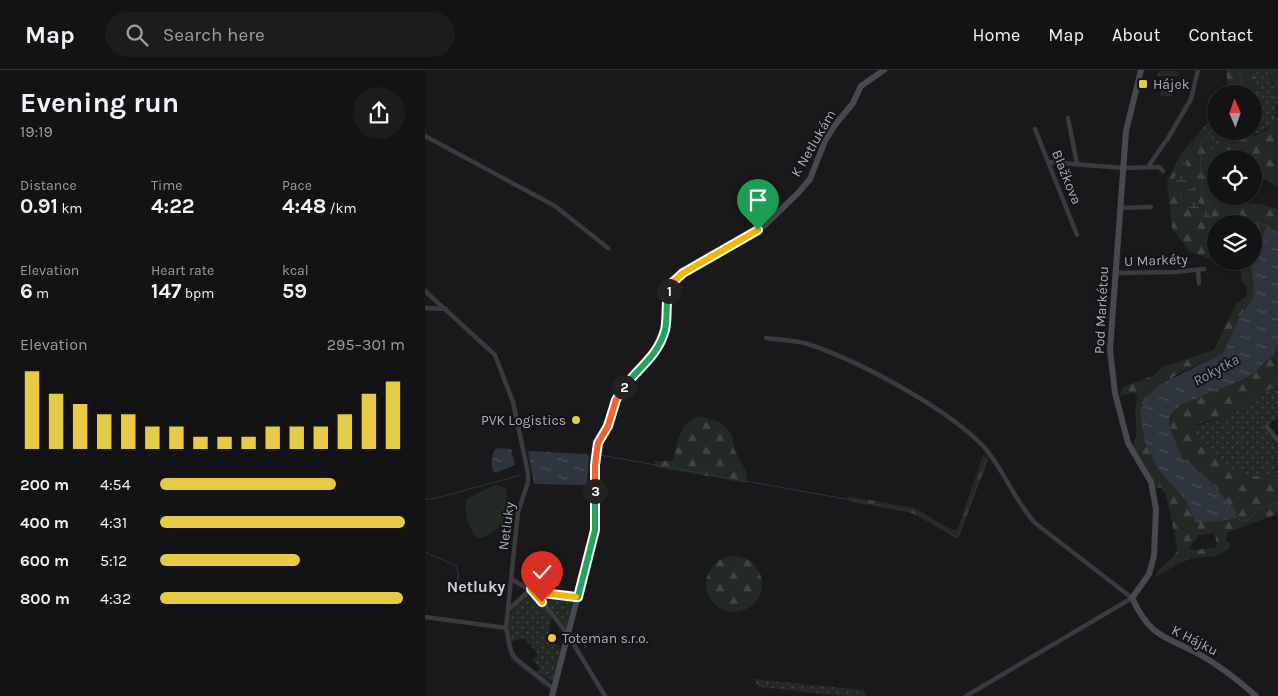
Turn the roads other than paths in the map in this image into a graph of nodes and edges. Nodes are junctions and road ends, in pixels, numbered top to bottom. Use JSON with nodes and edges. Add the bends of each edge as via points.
{"nodes":[{"id":1,"x":884,"y":70,"type":"edge"},
{"id":2,"x":1141,"y":70,"type":"edge"},
{"id":3,"x":1198,"y":70,"type":"edge"},
{"id":4,"x":1069,"y":118,"type":"dead end"},
{"id":5,"x":1035,"y":129,"type":"dead end"},
{"id":6,"x":425,"y":136,"type":"edge"},
{"id":7,"x":1049,"y":162,"type":"junction"},
{"id":8,"x":1077,"y":164,"type":"junction"},
{"id":9,"x":1148,"y":167,"type":"junction"},
{"id":10,"x":1123,"y":168,"type":"junction"},
{"id":11,"x":1163,"y":171,"type":"dead end"},
{"id":12,"x":1151,"y":207,"type":"dead end"},
{"id":13,"x":1120,"y":208,"type":"junction"},
{"id":14,"x":1077,"y":235,"type":"dead end"},
{"id":15,"x":608,"y":248,"type":"dead end"},
{"id":16,"x":1204,"y":269,"type":"dead end"},
{"id":17,"x":1198,"y":270,"type":"junction"},
{"id":18,"x":1115,"y":273,"type":"junction"},
{"id":19,"x":1199,"y":283,"type":"dead end"},
{"id":20,"x":425,"y":291,"type":"edge"},
{"id":21,"x":425,"y":308,"type":"edge"},
{"id":22,"x":446,"y":309,"type":"junction"},
{"id":23,"x":766,"y":338,"type":"dead end"},
{"id":24,"x":1267,"y":427,"type":"dead end"},
{"id":25,"x":1278,"y":441,"type":"edge"},
{"id":26,"x":511,"y":579,"type":"junction"},
{"id":27,"x":531,"y":589,"type":"junction"},
{"id":28,"x":578,"y":597,"type":"junction"},
{"id":29,"x":1132,"y":598,"type":"junction"},
{"id":30,"x":508,"y":610,"type":"junction"},
{"id":31,"x":425,"y":617,"type":"edge"},
{"id":32,"x":506,"y":628,"type":"junction"},
{"id":33,"x":568,"y":635,"type":"junction"},
{"id":34,"x":551,"y":690,"type":"edge"},
{"id":35,"x":605,"y":696,"type":"edge"},
{"id":36,"x":966,"y":696,"type":"edge"},
{"id":37,"x":1256,"y":696,"type":"edge"}],
"edges":[{"from":1,"to":28,"type":"street","name":"K Netlukám","via":[[863,84],[835,125],[810,179],[799,192],[765,225],[683,273],[671,286],[660,344],[622,390],[598,443],[594,471],[595,530]]},
{"from":2,"to":10,"type":"street","name":"Pod Markétou","via":[[1127,123]]},
{"from":3,"to":9,"type":"street","via":[[1191,99]]},
{"from":4,"to":8,"type":"street"},
{"from":5,"to":7,"type":"street","name":"Blažkova"},
{"from":6,"to":15,"type":"street","via":[[555,206]]},
{"from":7,"to":8,"type":"street"},
{"from":7,"to":14,"type":"street","name":"Blažkova"},
{"from":8,"to":10,"type":"street"},
{"from":9,"to":10,"type":"street"},
{"from":9,"to":11,"type":"street","via":[[1159,167]]},
{"from":10,"to":13,"type":"street","name":"Pod Markétou"},
{"from":12,"to":13,"type":"street"},
{"from":13,"to":18,"type":"street","name":"Pod Markétou"},
{"from":16,"to":17,"type":"street","name":"U Markéty"},
{"from":17,"to":18,"type":"street","name":"U Markéty"},
{"from":17,"to":19,"type":"street","name":"U Markéty"},
{"from":18,"to":29,"type":"street","name":"Pod Markétou","via":[[1110,350],[1115,393],[1127,443],[1151,482],[1157,525],[1149,574]]},
{"from":20,"to":22,"type":"street","name":"Netluky"},
{"from":21,"to":22,"type":"street"},
{"from":22,"to":26,"type":"street","name":"Netluky","via":[[495,355],[513,402],[528,482],[518,512]]},
{"from":23,"to":29,"type":"street","via":[[798,342],[827,352],[896,385],[955,422],[985,449],[1035,523]]},
{"from":24,"to":25,"type":"street"},
{"from":26,"to":27,"type":"street"},
{"from":26,"to":30,"type":"street","name":"Netluky"},
{"from":27,"to":28,"type":"street"},
{"from":27,"to":30,"type":"street"},
{"from":27,"to":33,"type":"street"},
{"from":28,"to":33,"type":"street","name":"K Netlukám"},
{"from":29,"to":36,"type":"street"},
{"from":29,"to":37,"type":"street","name":"K Hájku","via":[[1145,622],[1157,634],[1228,671]]},
{"from":30,"to":32,"type":"street","name":"Netluky"},
{"from":31,"to":32,"type":"street"},
{"from":32,"to":34,"type":"street","name":"Netluky","via":[[515,658]]},
{"from":33,"to":34,"type":"street","name":"K Netlukám"},
{"from":33,"to":35,"type":"street"}]}
